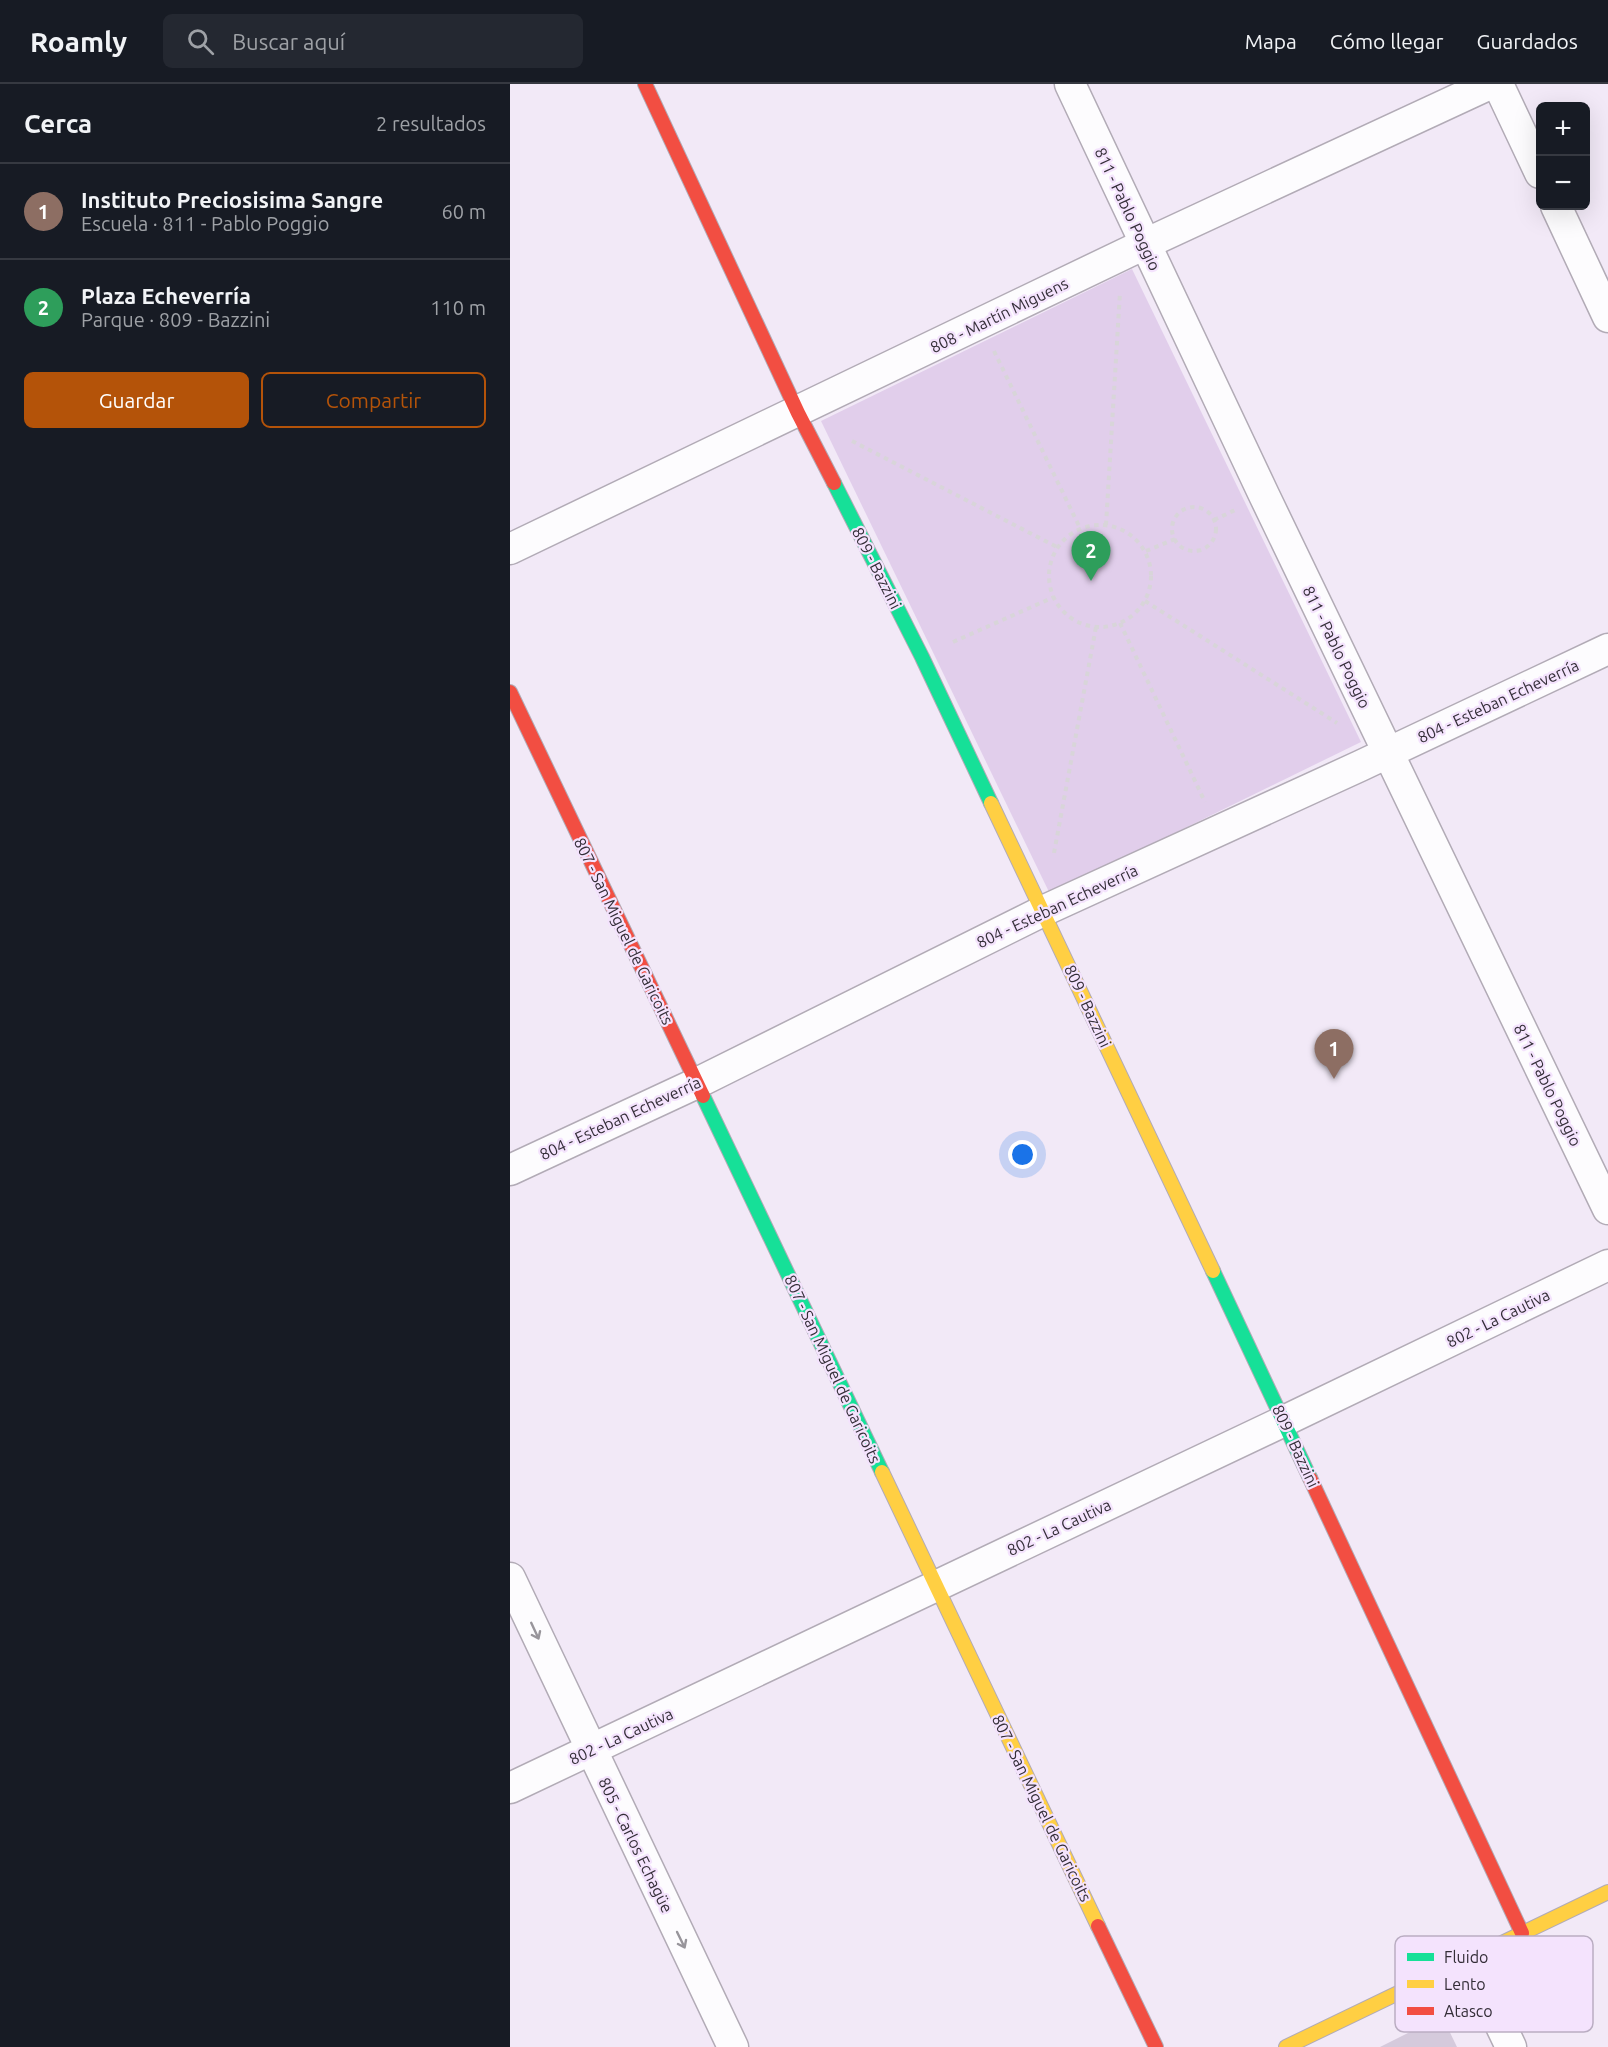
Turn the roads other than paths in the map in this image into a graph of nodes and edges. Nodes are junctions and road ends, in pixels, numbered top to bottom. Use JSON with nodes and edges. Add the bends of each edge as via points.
{"nodes":[{"id":1,"x":645,"y":84,"type":"edge"},
{"id":2,"x":1070,"y":84,"type":"edge"},
{"id":3,"x":1490,"y":84,"type":"edge"},
{"id":4,"x":1498,"y":84,"type":"edge"},
{"id":5,"x":1536,"y":165,"type":"edge"},
{"id":6,"x":1558,"y":210,"type":"edge"},
{"id":7,"x":1134,"y":250,"type":"junction"},
{"id":8,"x":1608,"y":317,"type":"edge"},
{"id":9,"x":798,"y":413,"type":"junction"},
{"id":10,"x":510,"y":549,"type":"edge"},
{"id":11,"x":1608,"y":649,"type":"edge"},
{"id":12,"x":510,"y":692,"type":"edge"},
{"id":13,"x":1388,"y":752,"type":"junction"},
{"id":14,"x":1043,"y":911,"type":"junction"},
{"id":15,"x":697,"y":1083,"type":"junction"},
{"id":16,"x":510,"y":1170,"type":"edge"},
{"id":17,"x":1608,"y":1209,"type":"edge"},
{"id":18,"x":1608,"y":1265,"type":"edge"},
{"id":19,"x":1284,"y":1421,"type":"junction"},
{"id":20,"x":510,"y":1578,"type":"edge"},
{"id":21,"x":936,"y":1585,"type":"junction"},
{"id":22,"x":591,"y":1750,"type":"junction"},
{"id":23,"x":510,"y":1788,"type":"edge"},
{"id":24,"x":1608,"y":1892,"type":"edge"},
{"id":25,"x":1522,"y":1933,"type":"junction"},
{"id":26,"x":1516,"y":1936,"type":"edge"},
{"id":27,"x":1395,"y":1995,"type":"edge"},
{"id":28,"x":1504,"y":2032,"type":"edge"},
{"id":29,"x":733,"y":2047,"type":"edge"},
{"id":30,"x":1156,"y":2047,"type":"edge"},
{"id":31,"x":1286,"y":2047,"type":"edge"},
{"id":32,"x":1511,"y":2047,"type":"edge"}],
"edges":[{"from":1,"to":9,"type":"street","name":"809 - Bazzini"},
{"from":2,"to":7,"type":"street","name":"811 - Pablo Poggio"},
{"from":3,"to":7,"type":"street","name":"808 - Martín Miguens"},
{"from":4,"to":5,"type":"street"},
{"from":6,"to":8,"type":"street"},
{"from":7,"to":9,"type":"street","name":"808 - Martín Miguens"},
{"from":7,"to":13,"type":"street","name":"811 - Pablo Poggio"},
{"from":9,"to":10,"type":"street","name":"808 - Martín Miguens"},
{"from":9,"to":14,"type":"street","name":"809 - Bazzini","via":[[922,657]]},
{"from":11,"to":13,"type":"street","name":"804 - Esteban Echeverría"},
{"from":12,"to":15,"type":"street","name":"807 - San Miguel de Garicoits"},
{"from":13,"to":14,"type":"street","name":"804 - Esteban Echeverría"},
{"from":13,"to":17,"type":"street","name":"811 - Pablo Poggio"},
{"from":14,"to":15,"type":"street","name":"804 - Esteban Echeverría"},
{"from":14,"to":19,"type":"street","name":"809 - Bazzini"},
{"from":15,"to":16,"type":"street","name":"804 - Esteban Echeverría"},
{"from":15,"to":21,"type":"street","name":"807 - San Miguel de Garicoits"},
{"from":18,"to":19,"type":"street","name":"802 - La Cautiva"},
{"from":19,"to":21,"type":"street","name":"802 - La Cautiva"},
{"from":19,"to":25,"type":"street","name":"809 - Bazzini"},
{"from":20,"to":22,"type":"street","name":"805 - Carlos Echagüe","one_way":true},
{"from":21,"to":22,"type":"street","name":"802 - La Cautiva"},
{"from":21,"to":30,"type":"street","name":"807 - San Miguel de Garicoits"},
{"from":22,"to":23,"type":"street","name":"802 - La Cautiva"},
{"from":22,"to":29,"type":"street","name":"805 - Carlos Echagüe","one_way":true},
{"from":24,"to":25,"type":"street"},
{"from":25,"to":26,"type":"street"},
{"from":27,"to":31,"type":"street"},
{"from":28,"to":32,"type":"street"}]}
